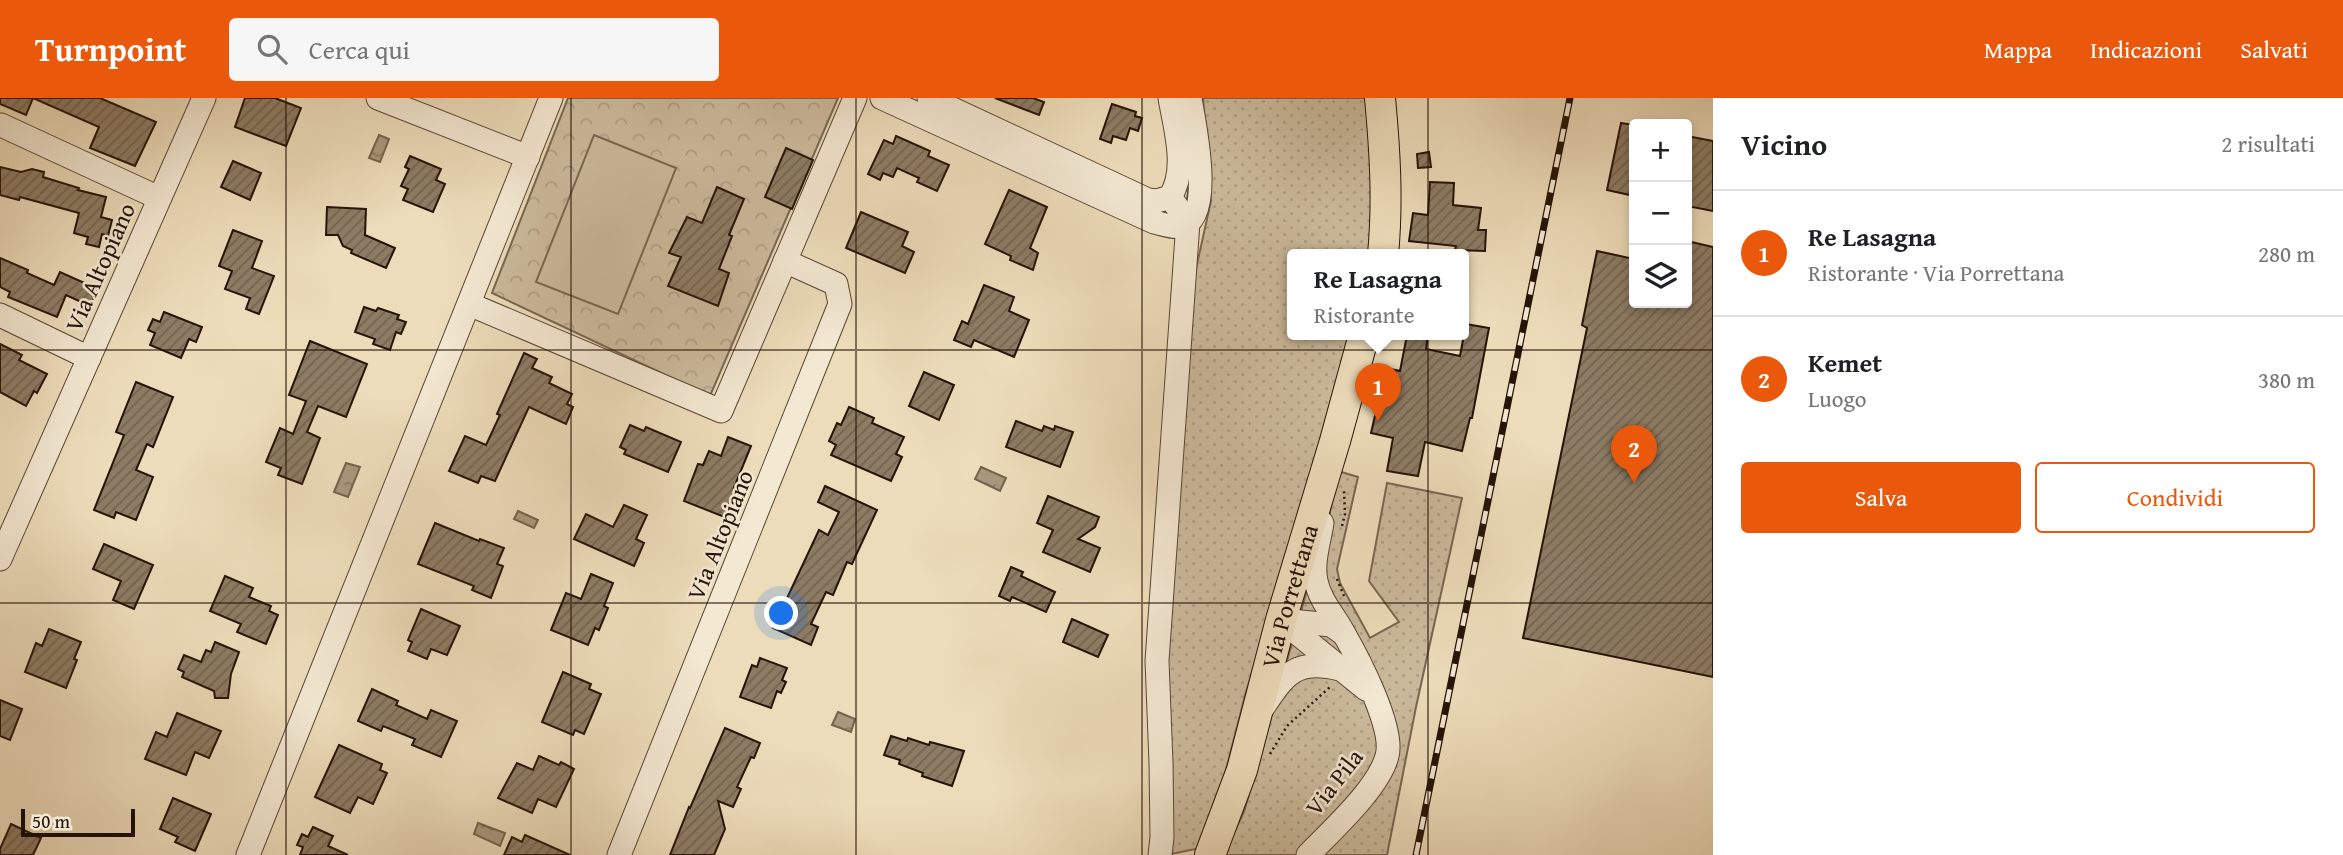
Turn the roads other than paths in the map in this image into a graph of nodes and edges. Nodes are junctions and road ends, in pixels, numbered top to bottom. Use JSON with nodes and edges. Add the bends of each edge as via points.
{"nodes":[{"id":1,"x":204,"y":98,"type":"edge"},
{"id":2,"x":378,"y":98,"type":"edge"},
{"id":3,"x":551,"y":98,"type":"edge"},
{"id":4,"x":855,"y":98,"type":"edge"},
{"id":5,"x":882,"y":98,"type":"edge"},
{"id":6,"x":929,"y":98,"type":"edge"},
{"id":7,"x":1170,"y":98,"type":"edge"},
{"id":8,"x":1190,"y":98,"type":"edge"},
{"id":9,"x":1380,"y":98,"type":"edge"},
{"id":10,"x":1,"y":125,"type":"edge"},
{"id":11,"x":528,"y":157,"type":"junction"},
{"id":12,"x":1170,"y":197,"type":"junction"},
{"id":13,"x":159,"y":198,"type":"junction"},
{"id":14,"x":1188,"y":222,"type":"junction"},
{"id":15,"x":1383,"y":249,"type":"edge"},
{"id":16,"x":785,"y":261,"type":"junction"},
{"id":17,"x":469,"y":304,"type":"junction"},
{"id":18,"x":0,"y":315,"type":"edge"},
{"id":19,"x":1363,"y":340,"type":"edge"},
{"id":20,"x":89,"y":358,"type":"junction"},
{"id":21,"x":1333,"y":483,"type":"junction"},
{"id":22,"x":8,"y":523,"type":"edge"},
{"id":23,"x":0,"y":559,"type":"edge"},
{"id":24,"x":1281,"y":620,"type":"junction"},
{"id":25,"x":1344,"y":634,"type":"junction"},
{"id":26,"x":1338,"y":674,"type":"junction"},
{"id":27,"x":1374,"y":696,"type":"junction"},
{"id":28,"x":1253,"y":724,"type":"junction"},
{"id":29,"x":248,"y":855,"type":"edge"},
{"id":30,"x":619,"y":855,"type":"edge"},
{"id":31,"x":1160,"y":855,"type":"edge"},
{"id":32,"x":1210,"y":855,"type":"edge"},
{"id":33,"x":1308,"y":855,"type":"edge"}],
"edges":[{"from":1,"to":13,"type":"street","name":"Via Altopiano"},
{"from":2,"to":11,"type":"street"},
{"from":3,"to":11,"type":"street"},
{"from":4,"to":16,"type":"street"},
{"from":5,"to":14,"type":"street","via":[[1154,222],[1168,226]]},
{"from":6,"to":12,"type":"street","via":[[1148,200]]},
{"from":7,"to":12,"type":"street","via":[[1179,166]]},
{"from":8,"to":14,"type":"street","via":[[1200,197]]},
{"from":9,"to":15,"type":"main road","via":[[1386,168]]},
{"from":10,"to":13,"type":"street","name":"Via Altopiano"},
{"from":11,"to":17,"type":"street"},
{"from":12,"to":14,"type":"street"},
{"from":13,"to":20,"type":"street","name":"Via Altopiano"},
{"from":14,"to":31,"type":"street","via":[[1157,662]]},
{"from":16,"to":17,"type":"street","via":[[721,411]]},
{"from":16,"to":30,"type":"street","name":"Via Altopiano","via":[[835,284],[840,304]]},
{"from":17,"to":29,"type":"street"},
{"from":18,"to":20,"type":"street","name":"Via Altopiano"},
{"from":19,"to":21,"type":"main road","name":"Via Porrettana"},
{"from":20,"to":22,"type":"street","name":"Via Altopiano"},
{"from":21,"to":24,"type":"main road","name":"Via Porrettana"},
{"from":21,"to":25,"type":"street","name":"Via Pila","via":[[1314,566],[1319,594]]},
{"from":22,"to":23,"type":"street","name":"Via Altopiano"},
{"from":24,"to":25,"type":"street","via":[[1331,625]]},
{"from":24,"to":26,"type":"street"},
{"from":24,"to":28,"type":"main road","name":"Via Porrettana"},
{"from":25,"to":27,"type":"street","name":"Via Pila"},
{"from":26,"to":27,"type":"street","via":[[1355,678]]},
{"from":26,"to":28,"type":"street","via":[[1320,664],[1298,668],[1285,676]]},
{"from":27,"to":33,"type":"street","name":"Via Pila","via":[[1384,717],[1388,755],[1358,802]]},
{"from":28,"to":32,"type":"main road","name":"Via Porrettana","via":[[1242,770]]}]}
